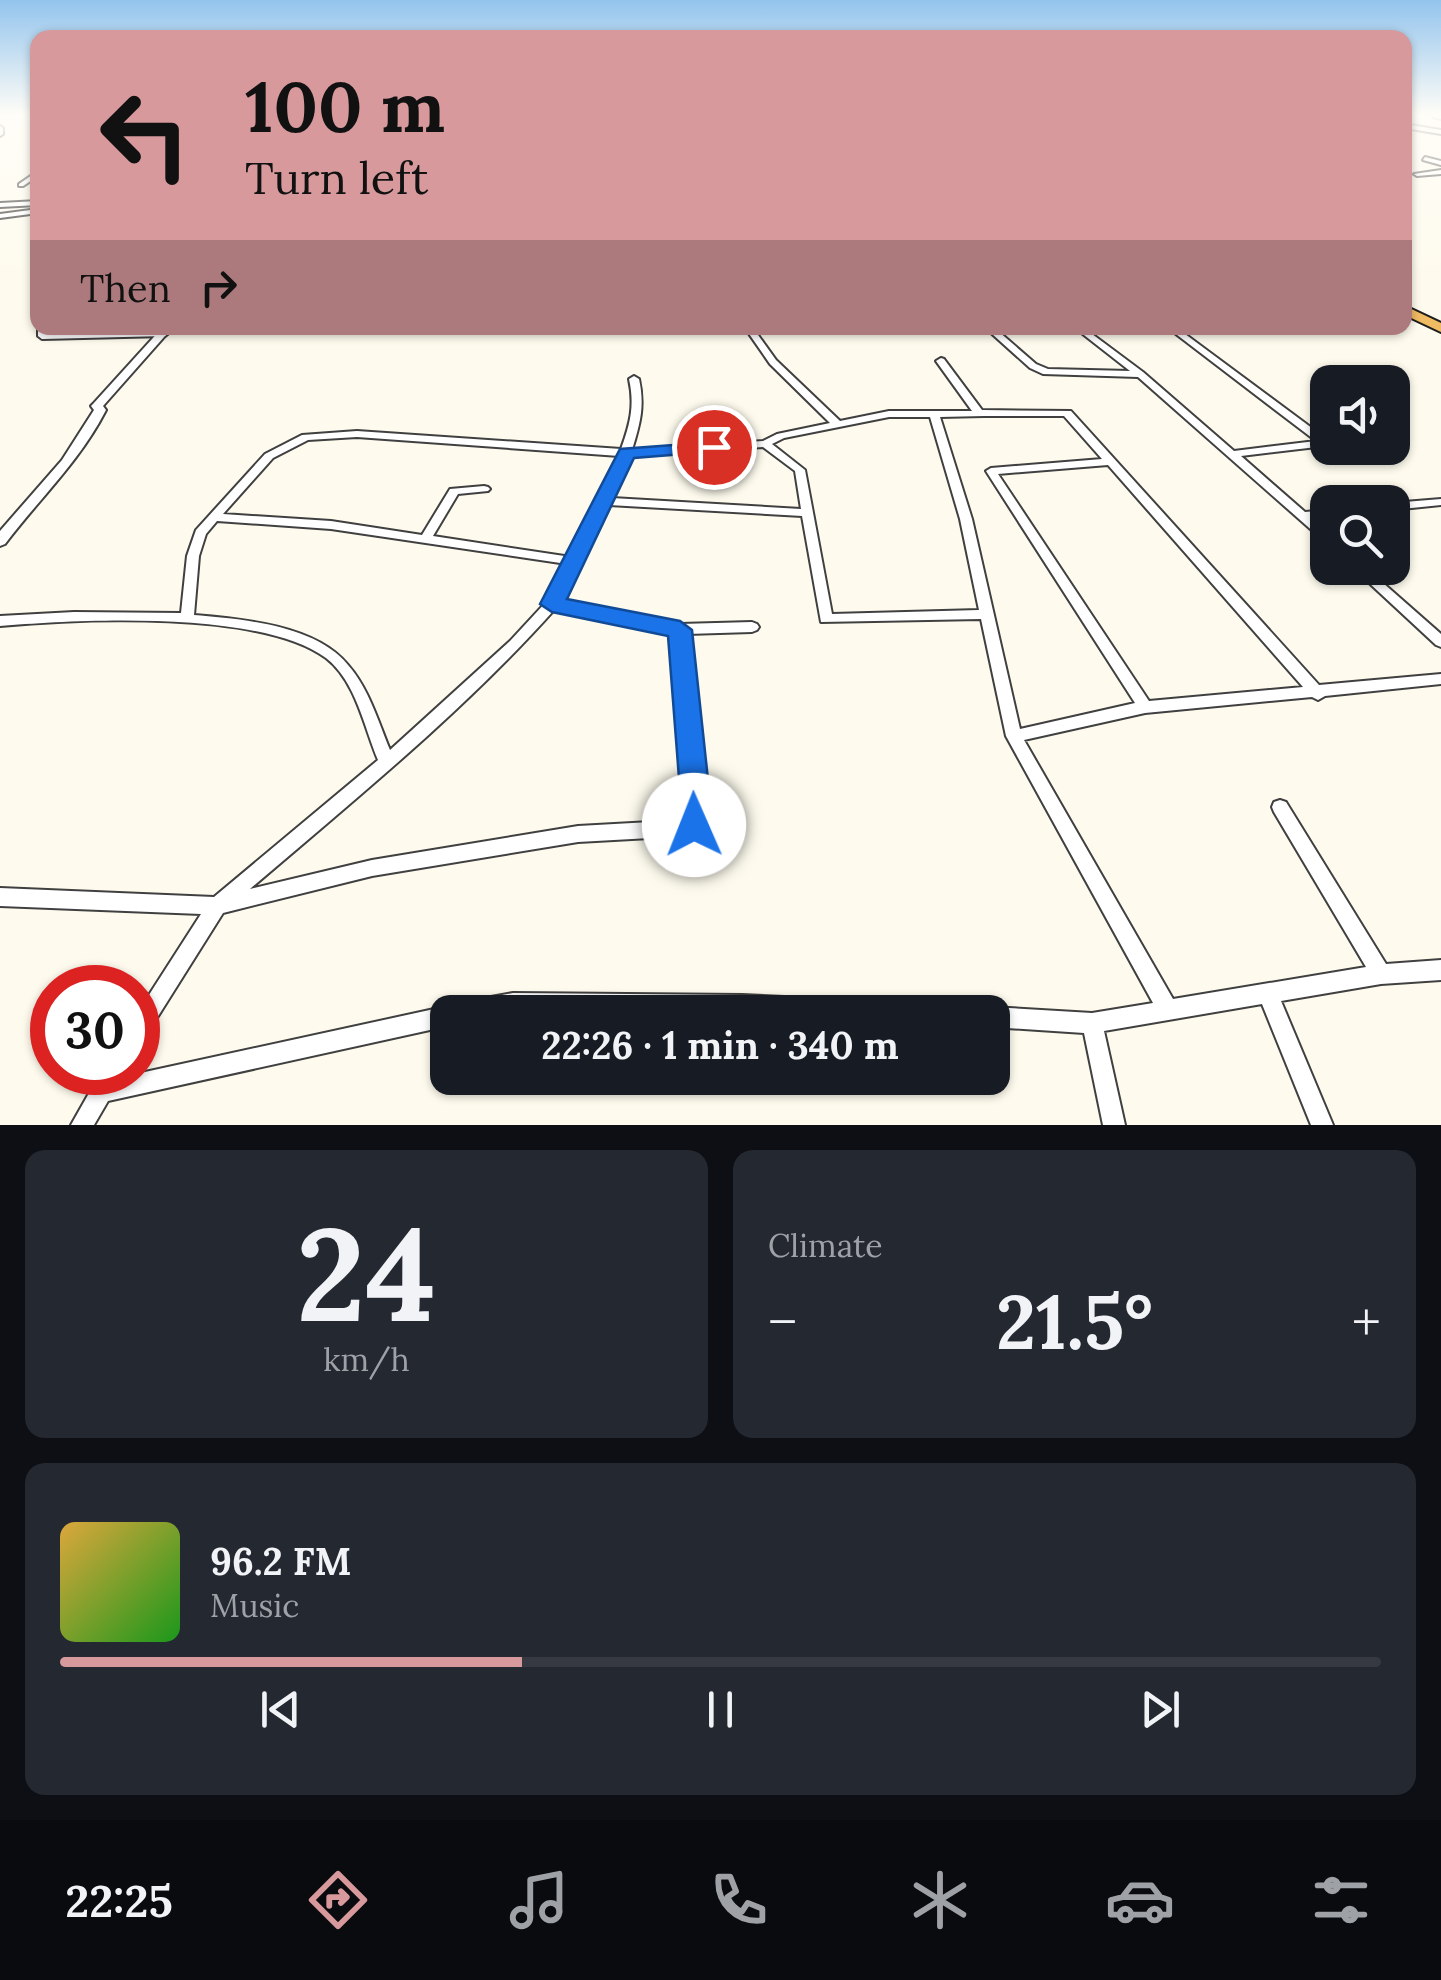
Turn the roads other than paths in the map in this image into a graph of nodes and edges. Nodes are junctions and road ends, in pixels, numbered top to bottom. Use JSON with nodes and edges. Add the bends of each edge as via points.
{"nodes":[{"id":1,"x":1441,"y":172,"type":"edge"},
{"id":2,"x":1417,"y":174,"type":"dead end"},
{"id":3,"x":30,"y":179,"type":"edge"},
{"id":4,"x":21,"y":185,"type":"dead end"},
{"id":5,"x":30,"y":203,"type":"edge"},
{"id":6,"x":0,"y":205,"type":"edge"},
{"id":7,"x":30,"y":212,"type":"edge"},
{"id":8,"x":0,"y":216,"type":"edge"},
{"id":9,"x":1412,"y":314,"type":"edge"},
{"id":10,"x":1441,"y":328,"type":"edge"},
{"id":11,"x":161,"y":335,"type":"edge"},
{"id":12,"x":753,"y":335,"type":"edge"},
{"id":13,"x":998,"y":335,"type":"edge"},
{"id":14,"x":1088,"y":335,"type":"edge"},
{"id":15,"x":1181,"y":335,"type":"edge"},
{"id":16,"x":941,"y":361,"type":"dead end"},
{"id":17,"x":1140,"y":374,"type":"junction"},
{"id":18,"x":634,"y":379,"type":"dead end"},
{"id":19,"x":980,"y":415,"type":"junction"},
{"id":20,"x":934,"y":416,"type":"junction"},
{"id":21,"x":838,"y":424,"type":"junction"},
{"id":22,"x":765,"y":444,"type":"junction"},
{"id":23,"x":626,"y":453,"type":"junction"},
{"id":24,"x":1233,"y":454,"type":"junction"},
{"id":25,"x":1110,"y":462,"type":"junction"},
{"id":26,"x":484,"y":489,"type":"dead end"},
{"id":27,"x":603,"y":501,"type":"junction"},
{"id":28,"x":1441,"y":502,"type":"edge"},
{"id":29,"x":1423,"y":504,"type":"junction"},
{"id":30,"x":1410,"y":505,"type":"edge"},
{"id":31,"x":809,"y":513,"type":"junction"},
{"id":32,"x":1310,"y":515,"type":"edge"},
{"id":33,"x":1303,"y":516,"type":"junction"},
{"id":34,"x":213,"y":517,"type":"junction"},
{"id":35,"x":1441,"y":517,"type":"edge"},
{"id":36,"x":1310,"y":522,"type":"edge"},
{"id":37,"x":6,"y":524,"type":"edge"},
{"id":38,"x":425,"y":540,"type":"junction"},
{"id":39,"x":0,"y":541,"type":"edge"},
{"id":40,"x":574,"y":561,"type":"junction"},
{"id":41,"x":1379,"y":585,"type":"edge"},
{"id":42,"x":552,"y":604,"type":"junction"},
{"id":43,"x":986,"y":614,"type":"junction"},
{"id":44,"x":187,"y":618,"type":"junction"},
{"id":45,"x":0,"y":620,"type":"edge"},
{"id":46,"x":752,"y":627,"type":"dead end"},
{"id":47,"x":680,"y":630,"type":"junction"},
{"id":48,"x":1441,"y":642,"type":"edge"},
{"id":49,"x":1441,"y":679,"type":"edge"},
{"id":50,"x":1318,"y":694,"type":"junction"},
{"id":51,"x":1145,"y":708,"type":"junction"},
{"id":52,"x":1014,"y":736,"type":"junction"},
{"id":53,"x":386,"y":762,"type":"junction"},
{"id":54,"x":1280,"y":807,"type":"dead end"},
{"id":55,"x":0,"y":897,"type":"edge"},
{"id":56,"x":217,"y":906,"type":"junction"},
{"id":57,"x":1441,"y":970,"type":"edge"},
{"id":58,"x":1381,"y":974,"type":"junction"},
{"id":59,"x":1267,"y":992,"type":"junction"},
{"id":60,"x":160,"y":995,"type":"edge"},
{"id":61,"x":1167,"y":1008,"type":"junction"},
{"id":62,"x":430,"y":1019,"type":"edge"},
{"id":63,"x":1010,"y":1019,"type":"edge"},
{"id":64,"x":1092,"y":1022,"type":"junction"},
{"id":65,"x":160,"y":1072,"type":"edge"},
{"id":66,"x":99,"y":1095,"type":"edge"},
{"id":67,"x":82,"y":1125,"type":"edge"},
{"id":68,"x":1114,"y":1125,"type":"edge"},
{"id":69,"x":1322,"y":1125,"type":"edge"}],
"edges":[{"from":1,"to":2,"type":"street"},
{"from":3,"to":4,"type":"street"},
{"from":5,"to":6,"type":"street"},
{"from":7,"to":8,"type":"street"},
{"from":9,"to":10,"type":"highway"},
{"from":11,"to":37,"type":"street","via":[[97,406],[90,433],[60,476]]},
{"from":12,"to":21,"type":"street"},
{"from":13,"to":17,"type":"street","via":[[1046,372]]},
{"from":14,"to":17,"type":"street"},
{"from":15,"to":24,"type":"street","via":[[1325,444]]},
{"from":16,"to":19,"type":"street"},
{"from":17,"to":24,"type":"street"},
{"from":18,"to":23,"type":"street","via":[[641,398]]},
{"from":19,"to":20,"type":"street"},
{"from":19,"to":25,"type":"street","via":[[1067,413]]},
{"from":20,"to":21,"type":"street","via":[[890,414]]},
{"from":20,"to":43,"type":"street"},
{"from":21,"to":22,"type":"street"},
{"from":22,"to":23,"type":"street"},
{"from":22,"to":31,"type":"street","via":[[800,470]]},
{"from":23,"to":27,"type":"street"},
{"from":23,"to":34,"type":"street","via":[[357,434],[306,437],[269,456]]},
{"from":24,"to":33,"type":"street"},
{"from":25,"to":50,"type":"street"},
{"from":25,"to":51,"type":"street","via":[[991,471]]},
{"from":26,"to":38,"type":"street","via":[[454,491]]},
{"from":27,"to":31,"type":"street"},
{"from":27,"to":40,"type":"street"},
{"from":28,"to":29,"type":"street"},
{"from":29,"to":30,"type":"street"},
{"from":29,"to":35,"type":"street"},
{"from":31,"to":43,"type":"street","via":[[826,619]]},
{"from":32,"to":33,"type":"street"},
{"from":33,"to":36,"type":"street"},
{"from":34,"to":38,"type":"street"},
{"from":34,"to":44,"type":"street","via":[[196,545]]},
{"from":37,"to":39,"type":"street"},
{"from":38,"to":40,"type":"street"},
{"from":40,"to":42,"type":"street"},
{"from":41,"to":48,"type":"street"},
{"from":42,"to":47,"type":"street"},
{"from":42,"to":53,"type":"street"},
{"from":43,"to":52,"type":"street"},
{"from":44,"to":45,"type":"street"},
{"from":44,"to":53,"type":"street","via":[[290,635],[329,653],[356,683]]},
{"from":46,"to":47,"type":"street"},
{"from":47,"to":56,"type":"street","via":[[694,825],[578,834],[372,868]]},
{"from":49,"to":50,"type":"street"},
{"from":50,"to":51,"type":"street"},
{"from":51,"to":52,"type":"street"},
{"from":52,"to":61,"type":"street"},
{"from":53,"to":56,"type":"street"},
{"from":54,"to":58,"type":"street"},
{"from":55,"to":56,"type":"street"},
{"from":56,"to":60,"type":"street"},
{"from":57,"to":58,"type":"street"},
{"from":58,"to":59,"type":"street"},
{"from":59,"to":61,"type":"street"},
{"from":59,"to":69,"type":"street"},
{"from":61,"to":64,"type":"street"},
{"from":62,"to":65,"type":"street"},
{"from":63,"to":64,"type":"street"},
{"from":64,"to":68,"type":"street"},
{"from":66,"to":67,"type":"street"}]}
